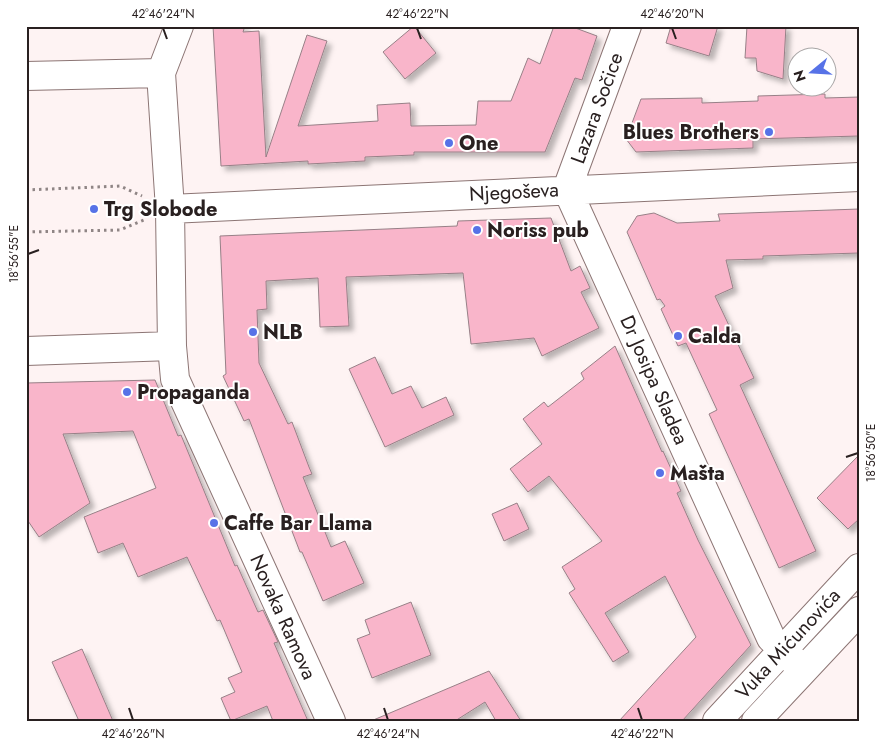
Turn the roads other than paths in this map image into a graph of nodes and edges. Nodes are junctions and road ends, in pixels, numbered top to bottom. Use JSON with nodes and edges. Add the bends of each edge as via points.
{"nodes":[{"id":1,"x":178,"y":26,"type":"edge"},
{"id":2,"x":627,"y":26,"type":"edge"},
{"id":3,"x":161,"y":73,"type":"junction"},
{"id":4,"x":26,"y":76,"type":"edge"},
{"id":5,"x":859,"y":177,"type":"edge"},
{"id":6,"x":567,"y":189,"type":"junction"},
{"id":7,"x":170,"y":209,"type":"junction"},
{"id":8,"x":172,"y":346,"type":"junction"},
{"id":9,"x":26,"y":351,"type":"edge"},
{"id":10,"x":859,"y":568,"type":"edge"},
{"id":11,"x":859,"y":611,"type":"edge"},
{"id":12,"x":783,"y":651,"type":"junction"},
{"id":13,"x":803,"y":670,"type":"junction"},
{"id":14,"x":330,"y":721,"type":"edge"},
{"id":15,"x":717,"y":721,"type":"edge"},
{"id":16,"x":756,"y":721,"type":"edge"}],
"edges":[{"from":1,"to":3,"type":"street"},
{"from":2,"to":6,"type":"street","name":"Lazara Sočice"},
{"from":3,"to":4,"type":"street"},
{"from":3,"to":7,"type":"street"},
{"from":5,"to":6,"type":"street","name":"Njegoševa"},
{"from":6,"to":7,"type":"street","name":"Njegoševa"},
{"from":6,"to":12,"type":"street","name":"Dr Josipa Sladea","via":[[771,638]]},
{"from":7,"to":8,"type":"street"},
{"from":8,"to":9,"type":"street"},
{"from":8,"to":14,"type":"street","name":"Novaka Ramova","via":[[175,378]]},
{"from":10,"to":12,"type":"street","name":"Vuka Mićunovića"},
{"from":11,"to":13,"type":"street","name":"Vuka Mićunovića"},
{"from":12,"to":13,"type":"street","name":"Dr Josipa Sladea"},
{"from":12,"to":15,"type":"street","name":"Vuka Mićunovića"},
{"from":13,"to":16,"type":"street","name":"Vuka Mićunovića"}]}
